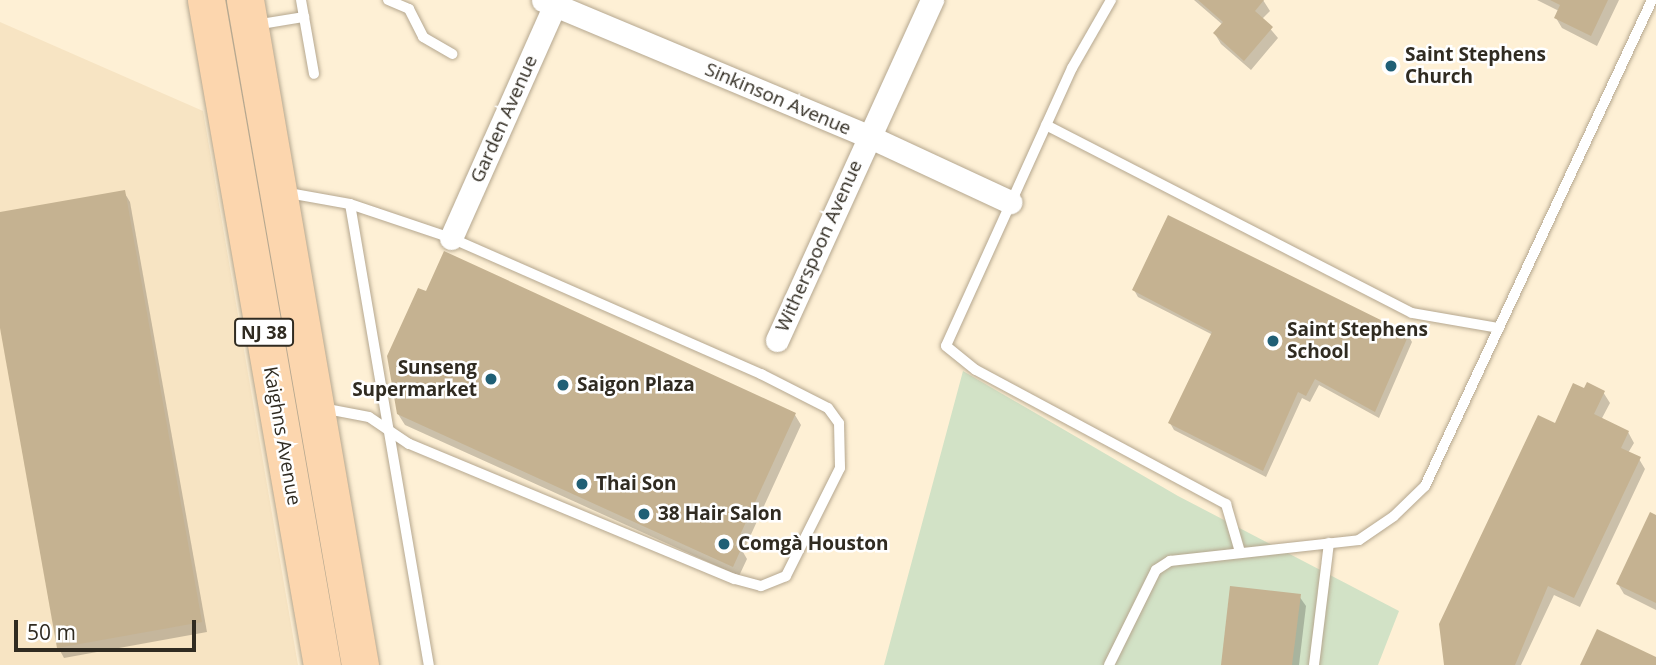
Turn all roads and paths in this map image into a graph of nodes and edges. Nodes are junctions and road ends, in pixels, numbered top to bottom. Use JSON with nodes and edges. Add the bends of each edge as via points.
{"nodes":[{"id":1,"x":206,"y":0,"type":"edge"},
{"id":2,"x":301,"y":0,"type":"edge"},
{"id":3,"x":388,"y":0,"type":"edge"},
{"id":4,"x":932,"y":0,"type":"edge"},
{"id":5,"x":1111,"y":0,"type":"edge"},
{"id":6,"x":1652,"y":0,"type":"edge"},
{"id":7,"x":552,"y":2,"type":"edge"},
{"id":8,"x":411,"y":5,"type":"edge"},
{"id":9,"x":248,"y":13,"type":"edge"},
{"id":10,"x":304,"y":17,"type":"junction"},
{"id":11,"x":453,"y":54,"type":"dead end"},
{"id":12,"x":314,"y":74,"type":"dead end"},
{"id":13,"x":1046,"y":125,"type":"junction"},
{"id":14,"x":868,"y":136,"type":"junction"},
{"id":15,"x":278,"y":191,"type":"junction"},
{"id":16,"x":1010,"y":202,"type":"junction"},
{"id":17,"x":350,"y":204,"type":"junction"},
{"id":18,"x":451,"y":237,"type":"junction"},
{"id":19,"x":1499,"y":328,"type":"junction"},
{"id":20,"x":777,"y":340,"type":"dead end"},
{"id":21,"x":316,"y":407,"type":"junction"},
{"id":22,"x":387,"y":430,"type":"junction"},
{"id":23,"x":1329,"y":543,"type":"junction"},
{"id":24,"x":1240,"y":552,"type":"junction"},
{"id":25,"x":321,"y":665,"type":"edge"},
{"id":26,"x":360,"y":665,"type":"edge"},
{"id":27,"x":429,"y":665,"type":"edge"},
{"id":28,"x":1109,"y":665,"type":"edge"},
{"id":29,"x":1314,"y":665,"type":"edge"}],
"edges":[{"from":1,"to":25,"type":"highway","name":"Kaighns Avenue","number":"NJ 38"},
{"from":2,"to":10,"type":"lane"},
{"from":3,"to":8,"type":"lane"},
{"from":4,"to":14,"type":"street","name":"Witherspoon Avenue"},
{"from":5,"to":13,"type":"lane"},
{"from":6,"to":19,"type":"lane"},
{"from":7,"to":14,"type":"street","name":"Sinkinson Avenue"},
{"from":7,"to":18,"type":"street","name":"Garden Avenue"},
{"from":8,"to":11,"type":"lane","via":[[423,37]]},
{"from":9,"to":10,"type":"lane"},
{"from":9,"to":15,"type":"highway","name":"Kaighns Avenue","number":"NJ 38"},
{"from":10,"to":12,"type":"lane"},
{"from":13,"to":16,"type":"lane"},
{"from":13,"to":19,"type":"lane","via":[[1412,313]]},
{"from":14,"to":16,"type":"street","name":"Sinkinson Avenue"},
{"from":14,"to":20,"type":"street","name":"Witherspoon Avenue"},
{"from":15,"to":17,"type":"lane"},
{"from":15,"to":21,"type":"highway","name":"Kaighns Avenue","number":"NJ 38"},
{"from":16,"to":24,"type":"lane","via":[[946,345],[976,370],[1226,504]]},
{"from":17,"to":18,"type":"lane"},
{"from":17,"to":22,"type":"lane"},
{"from":18,"to":22,"type":"lane","via":[[828,408],[839,423],[840,468],[786,576],[761,586],[734,579],[409,444]]},
{"from":19,"to":23,"type":"lane","via":[[1425,486],[1394,516],[1359,540]]},
{"from":21,"to":22,"type":"lane","via":[[369,417]]},
{"from":21,"to":26,"type":"highway","name":"Kaighns Avenue","number":"NJ 38"},
{"from":22,"to":27,"type":"lane"},
{"from":23,"to":24,"type":"lane"},
{"from":23,"to":29,"type":"lane"},
{"from":24,"to":28,"type":"lane","via":[[1170,561],[1156,570]]}]}
